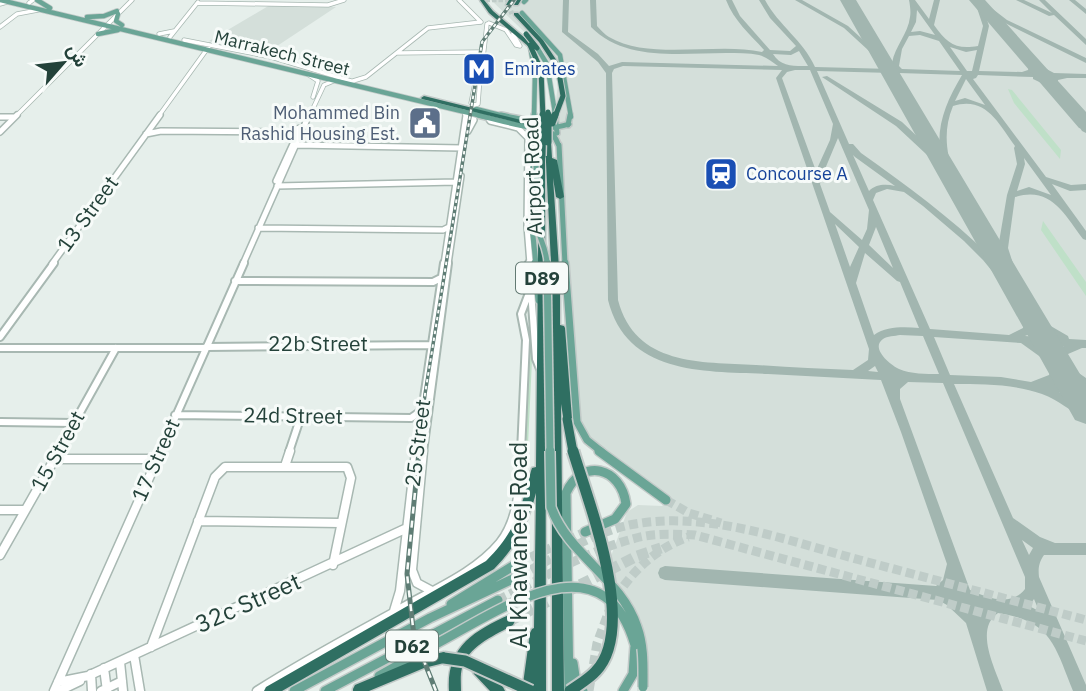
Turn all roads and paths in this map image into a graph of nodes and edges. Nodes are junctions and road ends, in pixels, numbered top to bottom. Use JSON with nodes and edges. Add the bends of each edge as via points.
{"nodes":[{"id":1,"x":130,"y":0,"type":"edge"},
{"id":2,"x":343,"y":0,"type":"edge"},
{"id":3,"x":459,"y":0,"type":"edge"},
{"id":4,"x":482,"y":0,"type":"edge"},
{"id":5,"x":488,"y":0,"type":"edge"},
{"id":6,"x":33,"y":1,"type":"edge"},
{"id":7,"x":11,"y":2,"type":"edge"},
{"id":8,"x":198,"y":2,"type":"edge"},
{"id":9,"x":0,"y":3,"type":"edge"},
{"id":10,"x":44,"y":11,"type":"junction"},
{"id":11,"x":118,"y":11,"type":"junction"},
{"id":12,"x":516,"y":14,"type":"joint"},
{"id":13,"x":476,"y":17,"type":"junction"},
{"id":14,"x":498,"y":17,"type":"junction"},
{"id":15,"x":85,"y":18,"type":"junction"},
{"id":16,"x":92,"y":22,"type":"junction"},
{"id":17,"x":106,"y":23,"type":"junction"},
{"id":18,"x":472,"y":23,"type":"junction"},
{"id":19,"x":481,"y":23,"type":"junction"},
{"id":20,"x":488,"y":23,"type":"junction"},
{"id":21,"x":0,"y":25,"type":"edge"},
{"id":22,"x":122,"y":25,"type":"junction"},
{"id":23,"x":135,"y":28,"type":"junction"},
{"id":24,"x":127,"y":30,"type":"junction"},
{"id":25,"x":175,"y":30,"type":"junction"},
{"id":26,"x":96,"y":33,"type":"junction"},
{"id":27,"x":159,"y":34,"type":"junction"},
{"id":28,"x":513,"y":34,"type":"junction"},
{"id":29,"x":526,"y":34,"type":"junction"},
{"id":30,"x":170,"y":37,"type":"junction"},
{"id":31,"x":182,"y":41,"type":"junction"},
{"id":32,"x":530,"y":45,"type":"junction"},
{"id":33,"x":193,"y":46,"type":"junction"},
{"id":34,"x":209,"y":47,"type":"junction"},
{"id":35,"x":546,"y":48,"type":"junction"},
{"id":36,"x":401,"y":50,"type":"junction"},
{"id":37,"x":524,"y":51,"type":"dead end"},
{"id":38,"x":219,"y":52,"type":"junction"},
{"id":39,"x":479,"y":52,"type":"junction"},
{"id":40,"x":396,"y":53,"type":"junction"},
{"id":41,"x":406,"y":54,"type":"junction"},
{"id":42,"x":202,"y":56,"type":"junction"},
{"id":43,"x":306,"y":73,"type":"junction"},
{"id":44,"x":366,"y":77,"type":"junction"},
{"id":45,"x":478,"y":77,"type":"tunnel mouth"},
{"id":46,"x":336,"y":80,"type":"junction"},
{"id":47,"x":352,"y":81,"type":"junction"},
{"id":48,"x":552,"y":81,"type":"junction"},
{"id":49,"x":370,"y":85,"type":"junction"},
{"id":50,"x":534,"y":86,"type":"junction"},
{"id":51,"x":319,"y":89,"type":"junction"},
{"id":52,"x":424,"y":98,"type":"junction"},
{"id":53,"x":533,"y":101,"type":"junction"},
{"id":54,"x":554,"y":105,"type":"junction"},
{"id":55,"x":475,"y":106,"type":"junction"},
{"id":56,"x":466,"y":115,"type":"junction"},
{"id":57,"x":0,"y":117,"type":"edge"},
{"id":58,"x":14,"y":117,"type":"junction"},
{"id":59,"x":488,"y":117,"type":"junction"},
{"id":60,"x":512,"y":123,"type":"junction"},
{"id":61,"x":151,"y":127,"type":"junction"},
{"id":62,"x":300,"y":128,"type":"junction"},
{"id":63,"x":544,"y":129,"type":"junction"},
{"id":64,"x":466,"y":130,"type":"junction"},
{"id":65,"x":161,"y":131,"type":"junction"},
{"id":66,"x":0,"y":132,"type":"edge"},
{"id":67,"x":146,"y":134,"type":"junction"},
{"id":68,"x":533,"y":137,"type":"junction"},
{"id":69,"x":295,"y":145,"type":"junction"},
{"id":70,"x":462,"y":148,"type":"junction"},
{"id":71,"x":537,"y":157,"type":"junction"},
{"id":72,"x":552,"y":162,"type":"junction"},
{"id":73,"x":283,"y":175,"type":"junction"},
{"id":74,"x":456,"y":182,"type":"junction"},
{"id":75,"x":288,"y":184,"type":"junction"},
{"id":76,"x":527,"y":184,"type":"junction"},
{"id":77,"x":276,"y":187,"type":"junction"},
{"id":78,"x":560,"y":197,"type":"junction"},
{"id":79,"x":258,"y":228,"type":"junction"},
{"id":80,"x":447,"y":230,"type":"junction"},
{"id":81,"x":441,"y":278,"type":"junction"},
{"id":82,"x":235,"y":281,"type":"junction"},
{"id":83,"x":433,"y":282,"type":"junction"},
{"id":84,"x":531,"y":285,"type":"junction"},
{"id":85,"x":440,"y":288,"type":"junction"},
{"id":86,"x":534,"y":318,"type":"junction"},
{"id":87,"x":523,"y":324,"type":"junction"},
{"id":88,"x":0,"y":336,"type":"edge"},
{"id":89,"x":431,"y":345,"type":"junction"},
{"id":90,"x":12,"y":346,"type":"junction"},
{"id":91,"x":0,"y":347,"type":"edge"},
{"id":92,"x":116,"y":348,"type":"junction"},
{"id":93,"x":205,"y":348,"type":"junction"},
{"id":94,"x":541,"y":370,"type":"junction"},
{"id":95,"x":540,"y":400,"type":"joint"},
{"id":96,"x":421,"y":411,"type":"junction"},
{"id":97,"x":175,"y":415,"type":"junction"},
{"id":98,"x":300,"y":416,"type":"junction"},
{"id":99,"x":562,"y":417,"type":"junction"},
{"id":100,"x":411,"y":418,"type":"junction"},
{"id":101,"x":0,"y":422,"type":"edge"},
{"id":102,"x":74,"y":423,"type":"junction"},
{"id":103,"x":419,"y":424,"type":"junction"},
{"id":104,"x":54,"y":459,"type":"junction"},
{"id":105,"x":156,"y":459,"type":"junction"},
{"id":106,"x":540,"y":459,"type":"junction"},
{"id":107,"x":285,"y":466,"type":"junction"},
{"id":108,"x":666,"y":500,"type":"tunnel mouth"},
{"id":109,"x":0,"y":510,"type":"edge"},
{"id":110,"x":25,"y":510,"type":"junction"},
{"id":111,"x":198,"y":521,"type":"junction"},
{"id":112,"x":340,"y":523,"type":"junction"},
{"id":113,"x":408,"y":527,"type":"junction"},
{"id":114,"x":584,"y":531,"type":"tunnel mouth"},
{"id":115,"x":388,"y":539,"type":"junction"},
{"id":116,"x":406,"y":541,"type":"junction"},
{"id":117,"x":0,"y":555,"type":"edge"},
{"id":118,"x":518,"y":562,"type":"tunnel mouth"},
{"id":119,"x":333,"y":565,"type":"junction"},
{"id":120,"x":519,"y":576,"type":"tunnel mouth"},
{"id":121,"x":414,"y":579,"type":"junction"},
{"id":122,"x":401,"y":582,"type":"junction"},
{"id":123,"x":432,"y":591,"type":"junction"},
{"id":124,"x":498,"y":600,"type":"tunnel mouth"},
{"id":125,"x":394,"y":611,"type":"junction"},
{"id":126,"x":430,"y":618,"type":"junction"},
{"id":127,"x":509,"y":621,"type":"tunnel mouth"},
{"id":128,"x":540,"y":621,"type":"junction"},
{"id":129,"x":569,"y":639,"type":"junction"},
{"id":130,"x":151,"y":648,"type":"junction"},
{"id":131,"x":134,"y":655,"type":"junction"},
{"id":132,"x":120,"y":662,"type":"junction"},
{"id":133,"x":472,"y":664,"type":"junction"},
{"id":134,"x":104,"y":668,"type":"junction"},
{"id":135,"x":89,"y":675,"type":"junction"},
{"id":136,"x":122,"y":686,"type":"edge"},
{"id":137,"x":56,"y":689,"type":"edge"},
{"id":138,"x":642,"y":689,"type":"edge"},
{"id":139,"x":105,"y":690,"type":"edge"},
{"id":140,"x":357,"y":690,"type":"edge"},
{"id":141,"x":92,"y":691,"type":"edge"},
{"id":142,"x":139,"y":691,"type":"edge"},
{"id":143,"x":257,"y":691,"type":"edge"},
{"id":144,"x":270,"y":691,"type":"edge"},
{"id":145,"x":294,"y":691,"type":"edge"},
{"id":146,"x":325,"y":691,"type":"edge"},
{"id":147,"x":455,"y":691,"type":"edge"},
{"id":148,"x":499,"y":691,"type":"edge"},
{"id":149,"x":530,"y":691,"type":"edge"},
{"id":150,"x":540,"y":691,"type":"edge"},
{"id":151,"x":558,"y":691,"type":"edge"},
{"id":152,"x":570,"y":691,"type":"edge"},
{"id":153,"x":583,"y":691,"type":"edge"},
{"id":154,"x":623,"y":691,"type":"edge"}],
"edges":[{"from":1,"to":11,"type":"street"},
{"from":2,"to":8,"type":"street","via":[[335,4]]},
{"from":3,"to":13,"type":"street"},
{"from":4,"to":14,"type":"highway","name":"Airport Road","number":"D89"},
{"from":5,"to":29,"type":"highway","name":"Airport Road"},
{"from":6,"to":7,"type":"main road","name":"Marrakech Street"},
{"from":6,"to":7,"type":"main road"},
{"from":6,"to":15,"type":"main road","name":"Marrakech Street"},
{"from":7,"to":9,"type":"main road","name":"Marrakech Street"},
{"from":7,"to":10,"type":"main road","name":"Marrakech Street"},
{"from":7,"to":21,"type":"street","via":[[18,8]]},
{"from":8,"to":25,"type":"street"},
{"from":10,"to":15,"type":"main road","name":"Marrakech Street"},
{"from":10,"to":21,"type":"street","via":[[20,12]]},
{"from":11,"to":15,"type":"main road"},
{"from":11,"to":17,"type":"main road"},
{"from":11,"to":22,"type":"main road","via":[[116,21]]},
{"from":12,"to":35,"type":"highway"},
{"from":12,"to":63,"type":"main road","via":[[561,57],[571,118],[569,124]]},
{"from":13,"to":18,"type":"street"},
{"from":13,"to":19,"type":"street"},
{"from":13,"to":20,"type":"street"},
{"from":14,"to":28,"type":"street"},
{"from":14,"to":32,"type":"highway","name":"Airport Road","number":"D89"},
{"from":15,"to":16,"type":"main road","name":"Marrakech Street"},
{"from":15,"to":17,"type":"main road"},
{"from":16,"to":17,"type":"main road","name":"Marrakech Street"},
{"from":16,"to":26,"type":"main road"},
{"from":17,"to":22,"type":"main road","name":"Marrakech Street"},
{"from":17,"to":23,"type":"main road"},
{"from":17,"to":24,"type":"main road","name":"Marrakech Street"},
{"from":17,"to":26,"type":"main road"},
{"from":18,"to":19,"type":"street"},
{"from":18,"to":36,"type":"street","via":[[430,27]]},
{"from":19,"to":20,"type":"street"},
{"from":19,"to":39,"type":"street"},
{"from":20,"to":28,"type":"street","via":[[500,26],[520,46]]},
{"from":20,"to":39,"type":"street","via":[[480,58]]},
{"from":22,"to":23,"type":"main road","name":"Marrakech Street"},
{"from":23,"to":27,"type":"main road","name":"Marrakech Street"},
{"from":24,"to":26,"type":"main road"},
{"from":24,"to":31,"type":"main road","name":"Marrakech Street"},
{"from":25,"to":27,"type":"street"},
{"from":25,"to":30,"type":"street"},
{"from":26,"to":58,"type":"street"},
{"from":27,"to":30,"type":"main road","name":"Marrakech Street"},
{"from":28,"to":37,"type":"street"},
{"from":29,"to":48,"type":"main road","via":[[543,53]]},
{"from":29,"to":63,"type":"highway","name":"Airport Road","bridge":true,"via":[[546,70]]},
{"from":30,"to":31,"type":"main road","name":"Marrakech Street"},
{"from":31,"to":33,"type":"main road","name":"Marrakech Street"},
{"from":31,"to":34,"type":"main road","name":"Marrakech Street"},
{"from":31,"to":47,"type":"street","via":[[271,57]]},
{"from":32,"to":50,"type":"main road"},
{"from":32,"to":71,"type":"highway","name":"Airport Road","number":"D89","bridge":true,"via":[[542,74]]},
{"from":33,"to":34,"type":"main road","name":"Marrakech Street"},
{"from":33,"to":42,"type":"main road"},
{"from":34,"to":38,"type":"main road","name":"Marrakech Street"},
{"from":34,"to":42,"type":"street","name":"13 Street"},
{"from":34,"to":47,"type":"main road","name":"Marrakech Street"},
{"from":35,"to":48,"type":"main road"},
{"from":35,"to":63,"type":"highway","bridge":true,"via":[[558,67],[563,96]]},
{"from":36,"to":40,"type":"street"},
{"from":36,"to":41,"type":"street"},
{"from":38,"to":42,"type":"main road"},
{"from":38,"to":43,"type":"main road","name":"Marrakech Street"},
{"from":39,"to":41,"type":"street"},
{"from":40,"to":41,"type":"street"},
{"from":40,"to":44,"type":"street"},
{"from":42,"to":61,"type":"street","name":"13 Street"},
{"from":43,"to":46,"type":"main road","name":"Marrakech Street"},
{"from":43,"to":51,"type":"street","via":[[317,80]]},
{"from":44,"to":47,"type":"street"},
{"from":44,"to":49,"type":"street"},
{"from":45,"to":55,"type":"street","via":[[471,103]]},
{"from":46,"to":51,"type":"street"},
{"from":46,"to":56,"type":"main road","name":"Marrakech Street"},
{"from":47,"to":49,"type":"main road","name":"Marrakech Street"},
{"from":48,"to":54,"type":"main road"},
{"from":49,"to":52,"type":"main road","name":"Marrakech Street"},
{"from":50,"to":53,"type":"main road"},
{"from":50,"to":63,"type":"main road","via":[[535,117]]},
{"from":51,"to":62,"type":"street","name":"17 Street"},
{"from":51,"to":69,"type":"street","name":"17 Street"},
{"from":52,"to":55,"type":"main road","name":"Marrakech Street"},
{"from":52,"to":63,"type":"highway"},
{"from":53,"to":55,"type":"main road","via":[[524,115]]},
{"from":53,"to":63,"type":"main road"},
{"from":54,"to":63,"type":"main road"},
{"from":54,"to":63,"type":"main road","via":[[554,121]]},
{"from":55,"to":63,"type":"main road"},
{"from":56,"to":59,"type":"main road","name":"Marrakech Street"},
{"from":56,"to":64,"type":"street","name":"25 Street"},
{"from":57,"to":58,"type":"street"},
{"from":58,"to":66,"type":"street"},
{"from":59,"to":60,"type":"main road","name":"Marrakech Street"},
{"from":59,"to":76,"type":"street","via":[[527,135]]},
{"from":60,"to":63,"type":"main road","name":"Marrakech Street"},
{"from":60,"to":68,"type":"main road"},
{"from":61,"to":65,"type":"street"},
{"from":61,"to":67,"type":"street","name":"13 Street"},
{"from":62,"to":65,"type":"street","via":[[288,132]]},
{"from":62,"to":69,"type":"street","name":"17 Street"},
{"from":63,"to":68,"type":"main road"},
{"from":63,"to":72,"type":"highway","name":"Airport Road"},
{"from":63,"to":78,"type":"main road","via":[[559,146]]},
{"from":64,"to":70,"type":"street","name":"25 Street"},
{"from":64,"to":121,"type":"street","name":"25 Street","via":[[426,415]]},
{"from":65,"to":67,"type":"street"},
{"from":67,"to":88,"type":"street","name":"13 Street"},
{"from":68,"to":71,"type":"main road"},
{"from":69,"to":70,"type":"street"},
{"from":69,"to":73,"type":"street","name":"17 Street"},
{"from":69,"to":77,"type":"street","name":"17 Street"},
{"from":70,"to":74,"type":"street","name":"25 Street"},
{"from":71,"to":76,"type":"main road"},
{"from":71,"to":94,"type":"highway","name":"Airport Road","number":"D89"},
{"from":71,"to":138,"type":"main road","bridge":true,"via":[[536,224],[547,251],[551,507],[563,532],[631,610],[643,648]]},
{"from":72,"to":78,"type":"highway"},
{"from":72,"to":99,"type":"highway","name":"Airport Road","number":"D89"},
{"from":73,"to":75,"type":"street"},
{"from":73,"to":77,"type":"street","name":"17 Street"},
{"from":74,"to":75,"type":"street"},
{"from":74,"to":80,"type":"street","name":"25 Street"},
{"from":75,"to":77,"type":"street"},
{"from":76,"to":84,"type":"street"},
{"from":77,"to":79,"type":"street","name":"17 Street"},
{"from":78,"to":108,"type":"main road","via":[[577,422],[596,448]]},
{"from":79,"to":80,"type":"street"},
{"from":79,"to":82,"type":"street","name":"17 Street"},
{"from":80,"to":81,"type":"street","name":"25 Street"},
{"from":81,"to":83,"type":"street"},
{"from":81,"to":85,"type":"street","name":"25 Street"},
{"from":82,"to":83,"type":"street"},
{"from":82,"to":93,"type":"street","name":"17 Street"},
{"from":83,"to":85,"type":"street"},
{"from":84,"to":86,"type":"street"},
{"from":84,"to":87,"type":"street"},
{"from":85,"to":89,"type":"street","name":"25 Street"},
{"from":86,"to":87,"type":"street","via":[[526,311]]},
{"from":86,"to":94,"type":"street"},
{"from":87,"to":123,"type":"street","via":[[522,466],[516,510],[500,543],[472,569]]},
{"from":88,"to":90,"type":"street"},
{"from":89,"to":93,"type":"street","name":"22b Street"},
{"from":89,"to":96,"type":"street","name":"25 Street"},
{"from":90,"to":91,"type":"street","name":"22b Street"},
{"from":90,"to":92,"type":"street","name":"22b Street"},
{"from":92,"to":93,"type":"street","name":"22b Street"},
{"from":92,"to":102,"type":"street","name":"15 Street"},
{"from":93,"to":97,"type":"street","name":"17 Street"},
{"from":94,"to":95,"type":"highway","name":"Airport Road","number":"D89"},
{"from":95,"to":106,"type":"highway","name":"Al Khawaneej Road","number":"D89"},
{"from":96,"to":100,"type":"street"},
{"from":96,"to":103,"type":"street","name":"25 Street"},
{"from":97,"to":98,"type":"street","name":"24d Street"},
{"from":97,"to":105,"type":"street","name":"17 Street"},
{"from":98,"to":100,"type":"street","name":"24d Street"},
{"from":98,"to":107,"type":"street"},
{"from":99,"to":151,"type":"highway","name":"Al Khawaneej Road"},
{"from":99,"to":152,"type":"highway","bridge":true,"via":[[606,566],[615,616],[607,658],[589,680]]},
{"from":100,"to":103,"type":"street"},
{"from":101,"to":102,"type":"street"},
{"from":102,"to":104,"type":"street","name":"15 Street"},
{"from":103,"to":113,"type":"street","name":"25 Street"},
{"from":104,"to":105,"type":"street"},
{"from":104,"to":110,"type":"street","name":"15 Street"},
{"from":105,"to":137,"type":"street","name":"17 Street"},
{"from":106,"to":128,"type":"highway","name":"Al Khawaneej Road","number":"D89"},
{"from":106,"to":144,"type":"highway","via":[[522,525],[498,558]]},
{"from":107,"to":111,"type":"street","via":[[229,466],[218,471]]},
{"from":107,"to":112,"type":"street","via":[[347,467],[351,474]]},
{"from":109,"to":110,"type":"street"},
{"from":110,"to":117,"type":"street","name":"15 Street"},
{"from":111,"to":112,"type":"street"},
{"from":111,"to":130,"type":"street"},
{"from":112,"to":119,"type":"street"},
{"from":113,"to":115,"type":"street","name":"32c Street"},
{"from":113,"to":116,"type":"street","name":"25 Street"},
{"from":114,"to":129,"type":"main road","via":[[615,519],[626,504],[622,485],[603,471],[586,470],[575,476],[566,493]]},
{"from":115,"to":116,"type":"street"},
{"from":115,"to":119,"type":"street","name":"32c Street"},
{"from":116,"to":122,"type":"street","name":"25 Street"},
{"from":118,"to":126,"type":"main road"},
{"from":119,"to":130,"type":"street","name":"32c Street"},
{"from":120,"to":126,"type":"main road","number":"D62"},
{"from":121,"to":122,"type":"street","via":[[410,584]]},
{"from":121,"to":123,"type":"street"},
{"from":122,"to":125,"type":"street","name":"25 Street"},
{"from":123,"to":125,"type":"street"},
{"from":124,"to":146,"type":"main road","number":"D62"},
{"from":125,"to":143,"type":"street"},
{"from":126,"to":145,"type":"main road","number":"D62"},
{"from":127,"to":147,"type":"highway","via":[[464,649],[455,667]]},
{"from":128,"to":149,"type":"highway"},
{"from":128,"to":150,"type":"highway","name":"Al Khawaneej Road","number":"D89"},
{"from":129,"to":152,"type":"main road"},
{"from":129,"to":153,"type":"main road","via":[[575,676]]},
{"from":130,"to":131,"type":"street","name":"32c Street"},
{"from":131,"to":132,"type":"street","name":"32c Street"},
{"from":131,"to":142,"type":"street"},
{"from":132,"to":134,"type":"street","name":"32c Street"},
{"from":132,"to":136,"type":"street"},
{"from":133,"to":140,"type":"highway","bridge":true,"via":[[444,658],[424,662]]},
{"from":133,"to":148,"type":"highway"},
{"from":133,"to":149,"type":"highway","bridge":true},
{"from":134,"to":135,"type":"street","name":"32c Street"},
{"from":134,"to":139,"type":"street"},
{"from":135,"to":137,"type":"street","name":"32c Street"},
{"from":135,"to":141,"type":"street"},
{"from":136,"to":139,"type":"street"},
{"from":140,"to":154,"type":"main road","bridge":true,"via":[[523,601],[570,586],[590,589],[614,603],[629,626],[635,645],[633,674]]}]}
